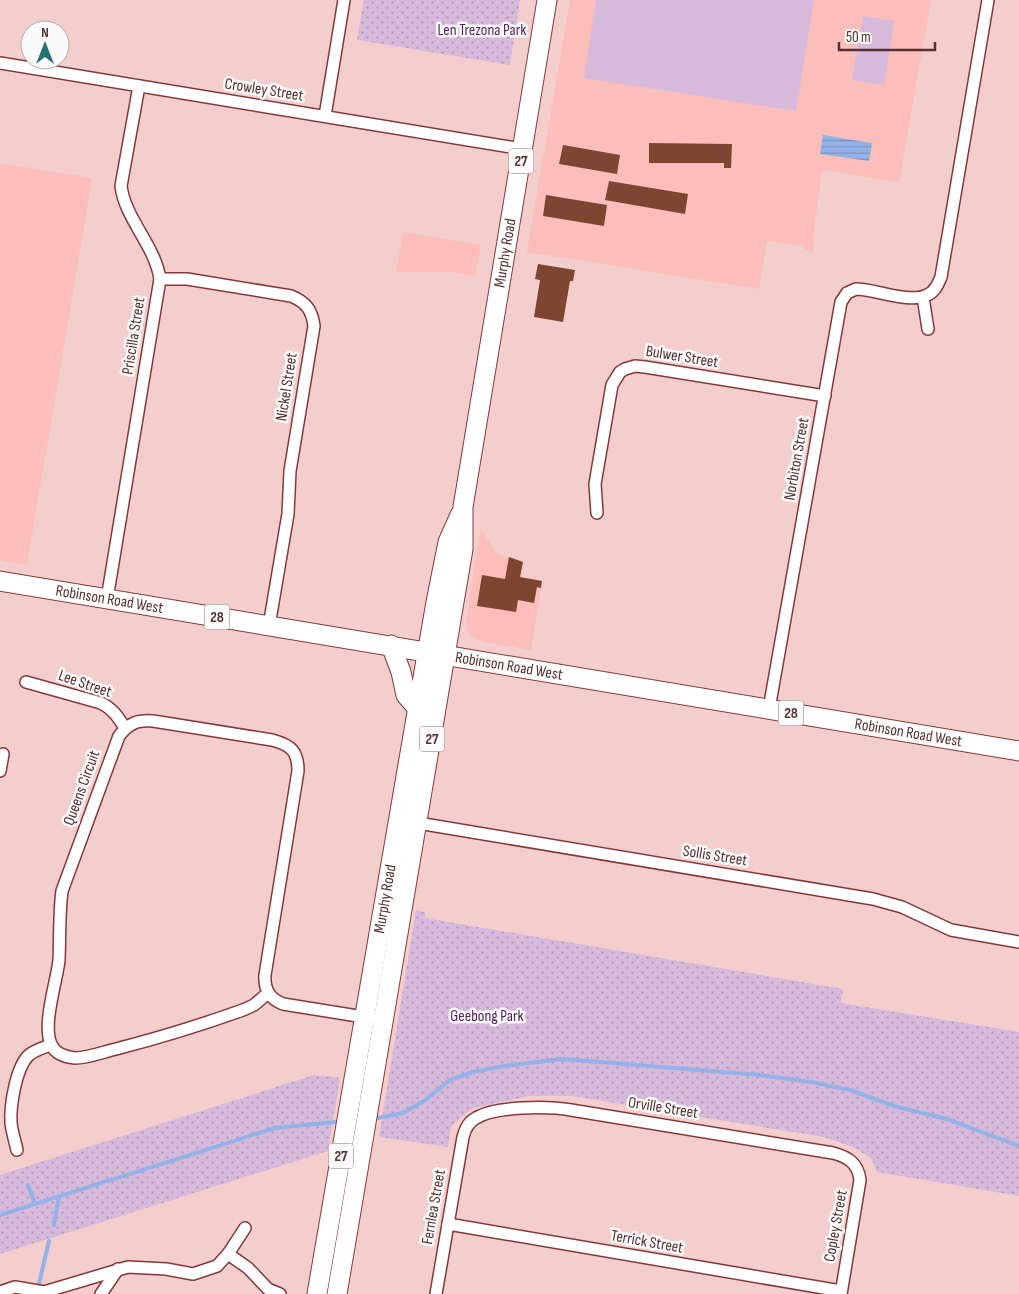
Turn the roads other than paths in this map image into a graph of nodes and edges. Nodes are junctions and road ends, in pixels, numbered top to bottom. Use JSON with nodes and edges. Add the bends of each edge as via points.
{"nodes":[{"id":1,"x":344,"y":0,"type":"edge"},
{"id":2,"x":547,"y":0,"type":"edge"},
{"id":3,"x":988,"y":0,"type":"edge"},
{"id":4,"x":0,"y":63,"type":"edge"},
{"id":5,"x":139,"y":86,"type":"junction"},
{"id":6,"x":325,"y":116,"type":"junction"},
{"id":7,"x":522,"y":149,"type":"junction"},
{"id":8,"x":160,"y":278,"type":"junction"},
{"id":9,"x":923,"y":297,"type":"junction"},
{"id":10,"x":928,"y":329,"type":"dead end"},
{"id":11,"x":825,"y":396,"type":"junction"},
{"id":12,"x":597,"y":513,"type":"dead end"},
{"id":13,"x":0,"y":581,"type":"edge"},
{"id":14,"x":107,"y":599,"type":"junction"},
{"id":15,"x":269,"y":626,"type":"junction"},
{"id":16,"x":390,"y":645,"type":"junction"},
{"id":17,"x":437,"y":653,"type":"junction"},
{"id":18,"x":26,"y":682,"type":"dead end"},
{"id":19,"x":769,"y":709,"type":"junction"},
{"id":20,"x":418,"y":710,"type":"junction"},
{"id":21,"x":125,"y":728,"type":"junction"},
{"id":22,"x":1019,"y":751,"type":"edge"},
{"id":23,"x":3,"y":754,"type":"dead end"},
{"id":24,"x":0,"y":771,"type":"edge"},
{"id":25,"x":408,"y":821,"type":"junction"},
{"id":26,"x":1019,"y":942,"type":"edge"},
{"id":27,"x":268,"y":993,"type":"junction"},
{"id":28,"x":364,"y":1018,"type":"junction"},
{"id":29,"x":384,"y":1021,"type":"junction"},
{"id":30,"x":50,"y":1045,"type":"junction"},
{"id":31,"x":466,"y":1127,"type":"joint"},
{"id":32,"x":17,"y":1150,"type":"dead end"},
{"id":33,"x":855,"y":1165,"type":"joint"},
{"id":34,"x":448,"y":1224,"type":"junction"},
{"id":35,"x":245,"y":1228,"type":"dead end"},
{"id":36,"x":228,"y":1254,"type":"junction"},
{"id":37,"x":118,"y":1269,"type":"junction"},
{"id":38,"x":0,"y":1292,"type":"edge"},
{"id":39,"x":841,"y":1293,"type":"edge"},
{"id":40,"x":101,"y":1294,"type":"edge"},
{"id":41,"x":280,"y":1294,"type":"edge"},
{"id":42,"x":317,"y":1294,"type":"edge"},
{"id":43,"x":338,"y":1294,"type":"edge"},
{"id":44,"x":436,"y":1294,"type":"edge"}],
"edges":[{"from":1,"to":6,"type":"street"},
{"from":2,"to":7,"type":"main road","name":"Murphy Road","number":"27"},
{"from":3,"to":9,"type":"street","via":[[941,277],[933,292]]},
{"from":4,"to":5,"type":"street","name":"Crowley Street"},
{"from":5,"to":6,"type":"street","name":"Crowley Street"},
{"from":5,"to":8,"type":"street","name":"Priscilla Street","via":[[121,186]]},
{"from":6,"to":7,"type":"street","name":"Crowley Street"},
{"from":7,"to":17,"type":"main road","name":"Murphy Road","number":"27","via":[[463,507],[448,542]]},
{"from":8,"to":14,"type":"street","name":"Priscilla Street"},
{"from":8,"to":15,"type":"street","name":"Nickel Street","via":[[187,279],[292,296],[305,303],[313,319],[289,480],[288,514]]},
{"from":9,"to":10,"type":"street"},
{"from":9,"to":11,"type":"street","name":"Norbiton Street","via":[[856,290],[843,297]]},
{"from":11,"to":12,"type":"street","name":"Bulwer Street","via":[[645,367],[625,369],[616,377],[610,394],[596,484]]},
{"from":11,"to":19,"type":"street","name":"Norbiton Street"},
{"from":13,"to":14,"type":"main road","name":"Robinson Road West","number":"28"},
{"from":14,"to":15,"type":"main road","name":"Robinson Road West","number":"28"},
{"from":15,"to":16,"type":"main road","name":"Robinson Road West","number":"28"},
{"from":16,"to":17,"type":"main road","name":"Robinson Road West","number":"28"},
{"from":16,"to":20,"type":"main road","via":[[406,694]]},
{"from":17,"to":19,"type":"main road","name":"Robinson Road West","number":"28"},
{"from":17,"to":20,"type":"main road","name":"Murphy Road","number":"27"},
{"from":17,"to":25,"type":"main road","name":"Murphy Road","number":"27"},
{"from":18,"to":21,"type":"street","name":"Lee Street","via":[[110,707]]},
{"from":19,"to":22,"type":"main road","name":"Robinson Road West","number":"28"},
{"from":20,"to":25,"type":"main road","name":"Murphy Road","number":"27"},
{"from":21,"to":27,"type":"street","via":[[136,721],[153,721],[272,740],[286,745],[297,757],[298,771],[264,975]]},
{"from":21,"to":30,"type":"street","name":"Queens Circuit","via":[[115,744],[62,891],[59,961],[49,1018]]},
{"from":23,"to":24,"type":"street"},
{"from":25,"to":26,"type":"street","name":"Sollis Street","via":[[873,899],[902,907],[951,930]]},
{"from":25,"to":28,"type":"main road","name":"Murphy Road","number":"27"},
{"from":25,"to":29,"type":"main road","name":"Murphy Road","number":"27"},
{"from":27,"to":28,"type":"street","via":[[288,1005]]},
{"from":27,"to":30,"type":"street","via":[[243,1010],[158,1039],[81,1057],[58,1053]]},
{"from":28,"to":29,"type":"street"},
{"from":28,"to":42,"type":"main road","name":"Murphy Road","number":"27"},
{"from":29,"to":43,"type":"main road","name":"Murphy Road","number":"27"},
{"from":30,"to":32,"type":"street","via":[[31,1054],[20,1070],[11,1123]]},
{"from":31,"to":33,"type":"street","name":"Orville Street","via":[[476,1118],[492,1112],[557,1108],[833,1153]]},
{"from":31,"to":34,"type":"street","name":"Fernlea Street"},
{"from":33,"to":39,"type":"street","name":"Copley Street","via":[[859,1186]]},
{"from":34,"to":39,"type":"street","name":"Terrick Street"},
{"from":34,"to":44,"type":"street","name":"Fernlea Street"},
{"from":35,"to":36,"type":"street"},
{"from":36,"to":37,"type":"street","via":[[217,1266],[193,1274],[166,1269]]},
{"from":36,"to":41,"type":"street","via":[[248,1268],[268,1289]]},
{"from":37,"to":38,"type":"street","via":[[44,1292],[15,1287]]},
{"from":37,"to":40,"type":"street"}]}
